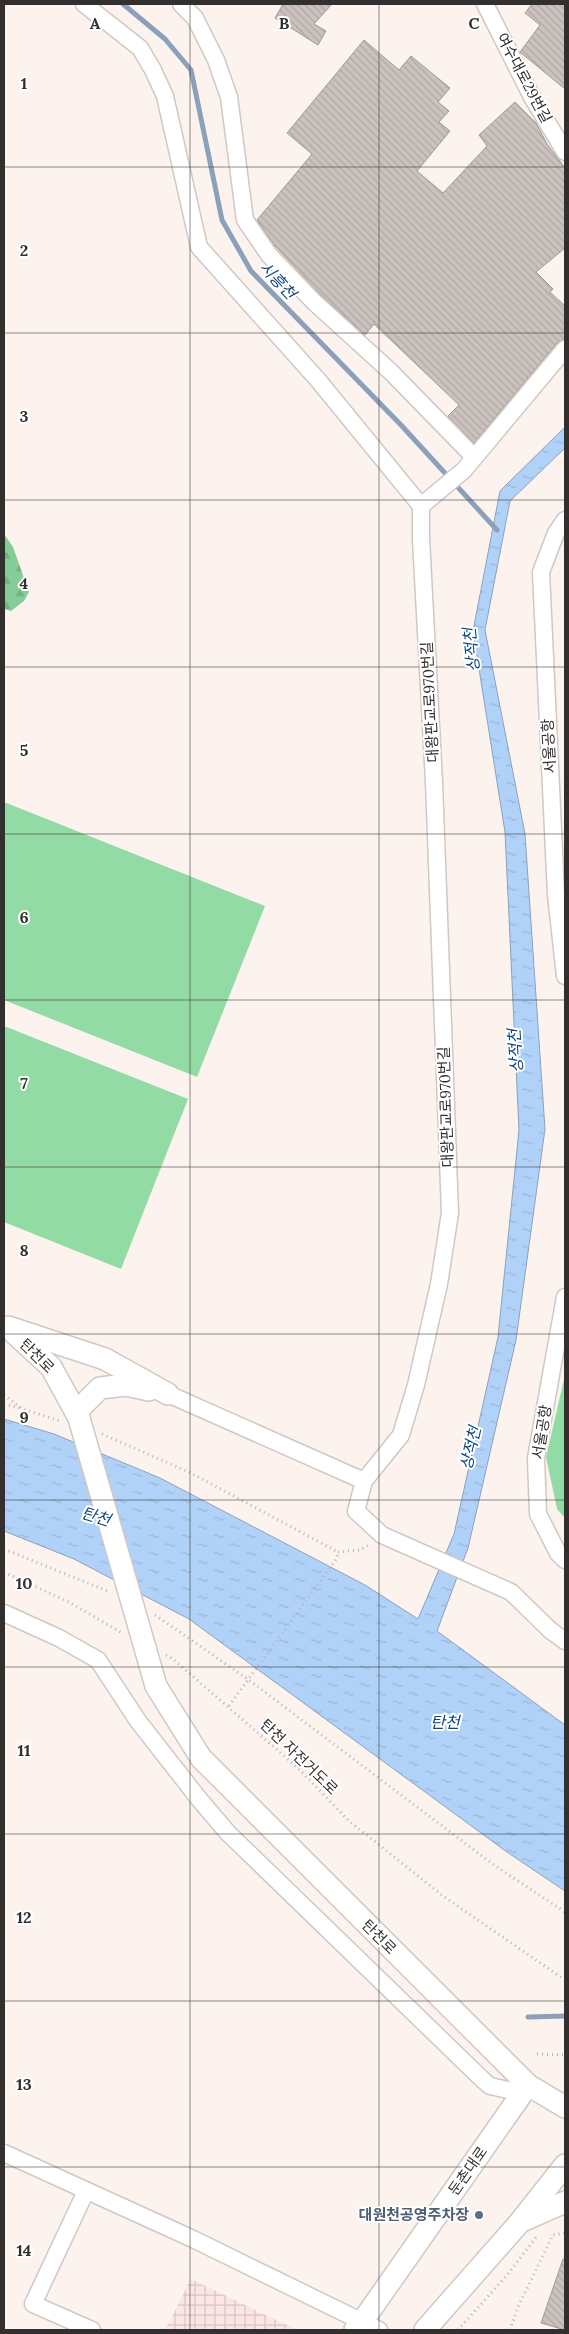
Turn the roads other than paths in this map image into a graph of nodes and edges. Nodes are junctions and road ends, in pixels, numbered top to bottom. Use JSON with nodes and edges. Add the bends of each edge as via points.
{"nodes":[{"id":1,"x":84,"y":4,"type":"edge"},
{"id":2,"x":181,"y":4,"type":"edge"},
{"id":3,"x":485,"y":4,"type":"edge"},
{"id":4,"x":565,"y":152,"type":"edge"},
{"id":5,"x":565,"y":350,"type":"edge"},
{"id":6,"x":469,"y":464,"type":"junction"},
{"id":7,"x":423,"y":504,"type":"junction"},
{"id":8,"x":565,"y":520,"type":"edge"},
{"id":9,"x":565,"y":976,"type":"edge"},
{"id":10,"x":565,"y":1298,"type":"edge"},
{"id":11,"x":6,"y":1326,"type":"edge"},
{"id":12,"x":168,"y":1394,"type":"junction"},
{"id":13,"x":75,"y":1417,"type":"junction"},
{"id":14,"x":364,"y":1480,"type":"junction"},
{"id":15,"x":565,"y":1560,"type":"edge"},
{"id":16,"x":4,"y":1613,"type":"edge"},
{"id":17,"x":565,"y":1641,"type":"edge"},
{"id":18,"x":525,"y":2089,"type":"junction"},
{"id":19,"x":565,"y":2107,"type":"edge"},
{"id":20,"x":4,"y":2153,"type":"edge"},
{"id":21,"x":565,"y":2165,"type":"edge"},
{"id":22,"x":86,"y":2191,"type":"junction"},
{"id":23,"x":565,"y":2202,"type":"edge"},
{"id":24,"x":520,"y":2222,"type":"junction"},
{"id":25,"x":365,"y":2328,"type":"edge"},
{"id":26,"x":92,"y":2330,"type":"edge"},
{"id":27,"x":425,"y":2330,"type":"edge"}],
"edges":[{"from":1,"to":7,"type":"street","via":[[140,48],[153,70],[165,96],[200,247]]},
{"from":2,"to":6,"type":"street","via":[[195,18],[216,60],[229,97],[245,220],[269,255],[314,302],[391,372]]},
{"from":3,"to":4,"type":"street","name":"여수대로29번길","via":[[532,97]]},
{"from":5,"to":6,"type":"street"},
{"from":6,"to":7,"type":"street"},
{"from":7,"to":14,"type":"street","name":"대왕판교로970번길","via":[[421,540],[434,782],[450,1214],[439,1284],[401,1435]]},
{"from":8,"to":9,"type":"street","name":"서울공항","via":[[556,533],[541,572],[556,895]]},
{"from":10,"to":15,"type":"street","name":"서울공항","via":[[536,1458],[538,1514]]},
{"from":11,"to":12,"type":"main road","via":[[105,1359]]},
{"from":11,"to":13,"type":"main road","name":"탄천로","via":[[51,1367]]},
{"from":12,"to":13,"type":"main road","via":[[126,1385],[100,1388]]},
{"from":12,"to":14,"type":"street"},
{"from":13,"to":18,"type":"main road","name":"탄천로","bridge":true,"via":[[156,1686],[201,1758]]},
{"from":14,"to":17,"type":"street","via":[[356,1511],[382,1536],[510,1592]]},
{"from":16,"to":18,"type":"street","via":[[98,1660],[138,1721],[228,1833],[483,2080],[490,2086]]},
{"from":18,"to":19,"type":"main road","name":"탄천로"},
{"from":18,"to":25,"type":"main road","name":"둔촌대로"},
{"from":20,"to":22,"type":"street"},
{"from":21,"to":24,"type":"main road"},
{"from":22,"to":25,"type":"street","via":[[193,2239]]},
{"from":22,"to":26,"type":"street","via":[[33,2304]]},
{"from":23,"to":24,"type":"main road"},
{"from":24,"to":27,"type":"main road"}]}
